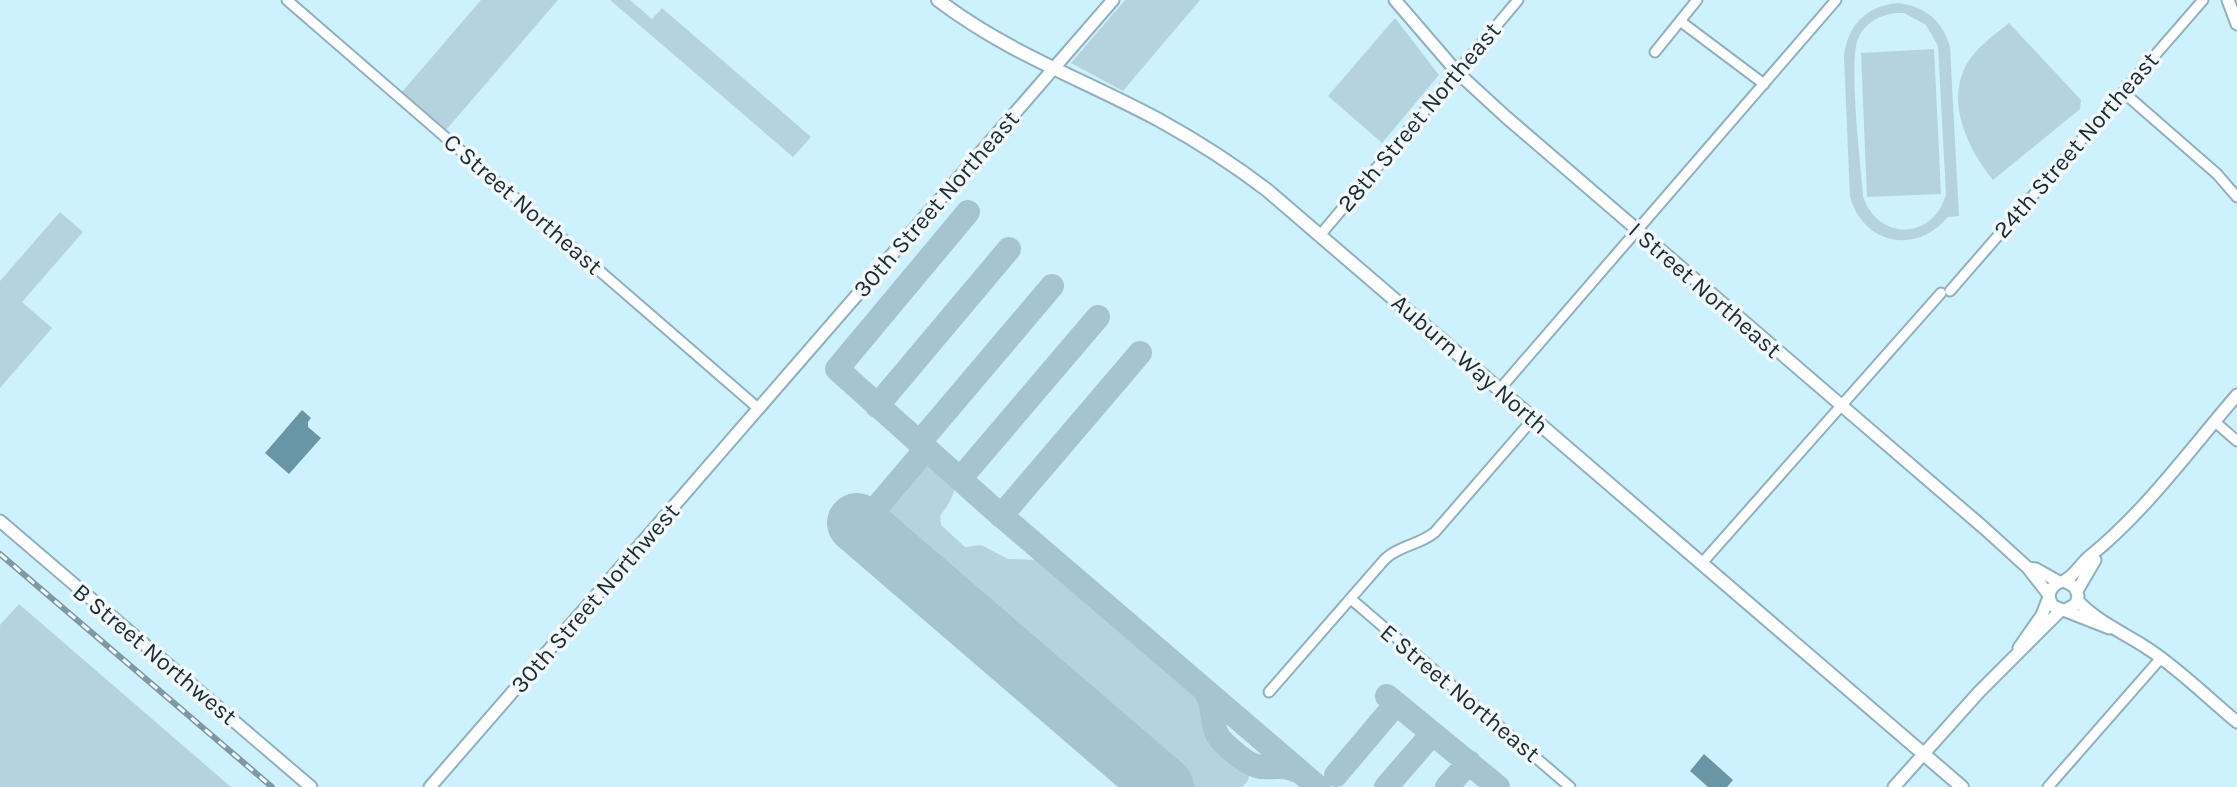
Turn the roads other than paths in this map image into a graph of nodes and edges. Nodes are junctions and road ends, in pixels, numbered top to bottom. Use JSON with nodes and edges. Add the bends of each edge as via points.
{"nodes":[{"id":1,"x":287,"y":0,"type":"edge"},
{"id":2,"x":938,"y":0,"type":"edge"},
{"id":3,"x":1113,"y":0,"type":"edge"},
{"id":4,"x":1395,"y":0,"type":"edge"},
{"id":5,"x":1518,"y":0,"type":"edge"},
{"id":6,"x":1697,"y":0,"type":"edge"},
{"id":7,"x":2203,"y":0,"type":"edge"},
{"id":8,"x":2228,"y":0,"type":"edge"},
{"id":9,"x":1830,"y":2,"type":"edge"},
{"id":10,"x":1680,"y":21,"type":"junction"},
{"id":11,"x":2237,"y":24,"type":"edge"},
{"id":12,"x":1655,"y":52,"type":"dead end"},
{"id":13,"x":1052,"y":70,"type":"junction"},
{"id":14,"x":1457,"y":72,"type":"junction"},
{"id":15,"x":1764,"y":84,"type":"junction"},
{"id":16,"x":2123,"y":92,"type":"junction"},
{"id":17,"x":2237,"y":197,"type":"edge"},
{"id":18,"x":1637,"y":231,"type":"junction"},
{"id":19,"x":1321,"y":234,"type":"junction"},
{"id":20,"x":1499,"y":390,"type":"junction"},
{"id":21,"x":2237,"y":395,"type":"edge"},
{"id":22,"x":1841,"y":408,"type":"junction"},
{"id":23,"x":759,"y":409,"type":"junction"},
{"id":24,"x":1533,"y":419,"type":"junction"},
{"id":25,"x":2214,"y":421,"type":"junction"},
{"id":26,"x":2237,"y":441,"type":"edge"},
{"id":27,"x":0,"y":521,"type":"edge"},
{"id":28,"x":2097,"y":552,"type":"junction"},
{"id":29,"x":1702,"y":563,"type":"junction"},
{"id":30,"x":2028,"y":568,"type":"junction"},
{"id":31,"x":2061,"y":582,"type":"junction"},
{"id":32,"x":2049,"y":596,"type":"junction"},
{"id":33,"x":2077,"y":596,"type":"junction"},
{"id":34,"x":1351,"y":599,"type":"junction"},
{"id":35,"x":2063,"y":610,"type":"junction"},
{"id":36,"x":2114,"y":629,"type":"junction"},
{"id":37,"x":2016,"y":652,"type":"junction"},
{"id":38,"x":2161,"y":658,"type":"junction"},
{"id":39,"x":1269,"y":692,"type":"dead end"},
{"id":40,"x":2237,"y":722,"type":"edge"},
{"id":41,"x":1923,"y":754,"type":"junction"},
{"id":42,"x":311,"y":787,"type":"edge"},
{"id":43,"x":430,"y":787,"type":"edge"},
{"id":44,"x":1570,"y":787,"type":"edge"},
{"id":45,"x":1894,"y":787,"type":"edge"},
{"id":46,"x":1962,"y":787,"type":"edge"},
{"id":47,"x":2048,"y":787,"type":"edge"}],
"edges":[{"from":1,"to":23,"type":"street","name":"C Street Northeast"},
{"from":2,"to":13,"type":"main road","name":"Auburn Way North","via":[[985,34]]},
{"from":3,"to":13,"type":"street","name":"30th Street Northeast"},
{"from":4,"to":14,"type":"street","name":"I Street Northeast"},
{"from":5,"to":14,"type":"street","name":"28th Street Northeast"},
{"from":6,"to":10,"type":"street"},
{"from":7,"to":16,"type":"street","name":"24th Street Northeast"},
{"from":8,"to":11,"type":"street"},
{"from":9,"to":15,"type":"street"},
{"from":10,"to":12,"type":"street"},
{"from":10,"to":15,"type":"street"},
{"from":13,"to":19,"type":"main road","name":"Auburn Way North","via":[[1203,145]]},
{"from":13,"to":23,"type":"street","name":"30th Street Northeast"},
{"from":14,"to":18,"type":"street","name":"I Street Northeast"},
{"from":14,"to":19,"type":"street","name":"28th Street Northeast"},
{"from":15,"to":18,"type":"street"},
{"from":16,"to":17,"type":"street"},
{"from":16,"to":22,"type":"street","name":"24th Street Northeast"},
{"from":18,"to":20,"type":"street"},
{"from":18,"to":22,"type":"street","name":"I Street Northeast"},
{"from":19,"to":20,"type":"main road","name":"Auburn Way North"},
{"from":20,"to":24,"type":"main road","name":"Auburn Way North"},
{"from":21,"to":25,"type":"street"},
{"from":22,"to":29,"type":"street","name":"24th Street Northeast"},
{"from":22,"to":30,"type":"street","name":"I Street Northeast"},
{"from":23,"to":43,"type":"street","name":"30th Street Northwest"},
{"from":24,"to":29,"type":"main road","name":"Auburn Way North"},
{"from":24,"to":34,"type":"street","via":[[1435,532],[1391,553]]},
{"from":25,"to":26,"type":"street"},
{"from":25,"to":28,"type":"street"},
{"from":27,"to":42,"type":"street","name":"B Street Northwest"},
{"from":28,"to":31,"type":"street"},
{"from":28,"to":33,"type":"street"},
{"from":29,"to":41,"type":"main road","name":"Auburn Way North"},
{"from":30,"to":31,"type":"street","name":"I Street Northeast"},
{"from":30,"to":32,"type":"street","name":"I Street Northeast"},
{"from":31,"to":32,"type":"street"},
{"from":31,"to":33,"type":"street","name":"I Street Northeast","via":[[2072,584]]},
{"from":32,"to":35,"type":"street","name":"I Street Northeast","via":[[2053,606]]},
{"from":32,"to":37,"type":"street"},
{"from":33,"to":35,"type":"street","via":[[2073,607]]},
{"from":33,"to":36,"type":"street","name":"I Street Northeast","via":[[2086,610]]},
{"from":34,"to":39,"type":"street"},
{"from":34,"to":44,"type":"street","name":"E Street Northeast"},
{"from":35,"to":36,"type":"street","name":"I Street Northeast"},
{"from":35,"to":37,"type":"street"},
{"from":36,"to":38,"type":"street","name":"I Street Northeast"},
{"from":37,"to":41,"type":"street"},
{"from":38,"to":40,"type":"street","name":"I Street Northeast"},
{"from":38,"to":47,"type":"street"},
{"from":41,"to":45,"type":"street"},
{"from":41,"to":46,"type":"main road","name":"Auburn Way North"}]}
